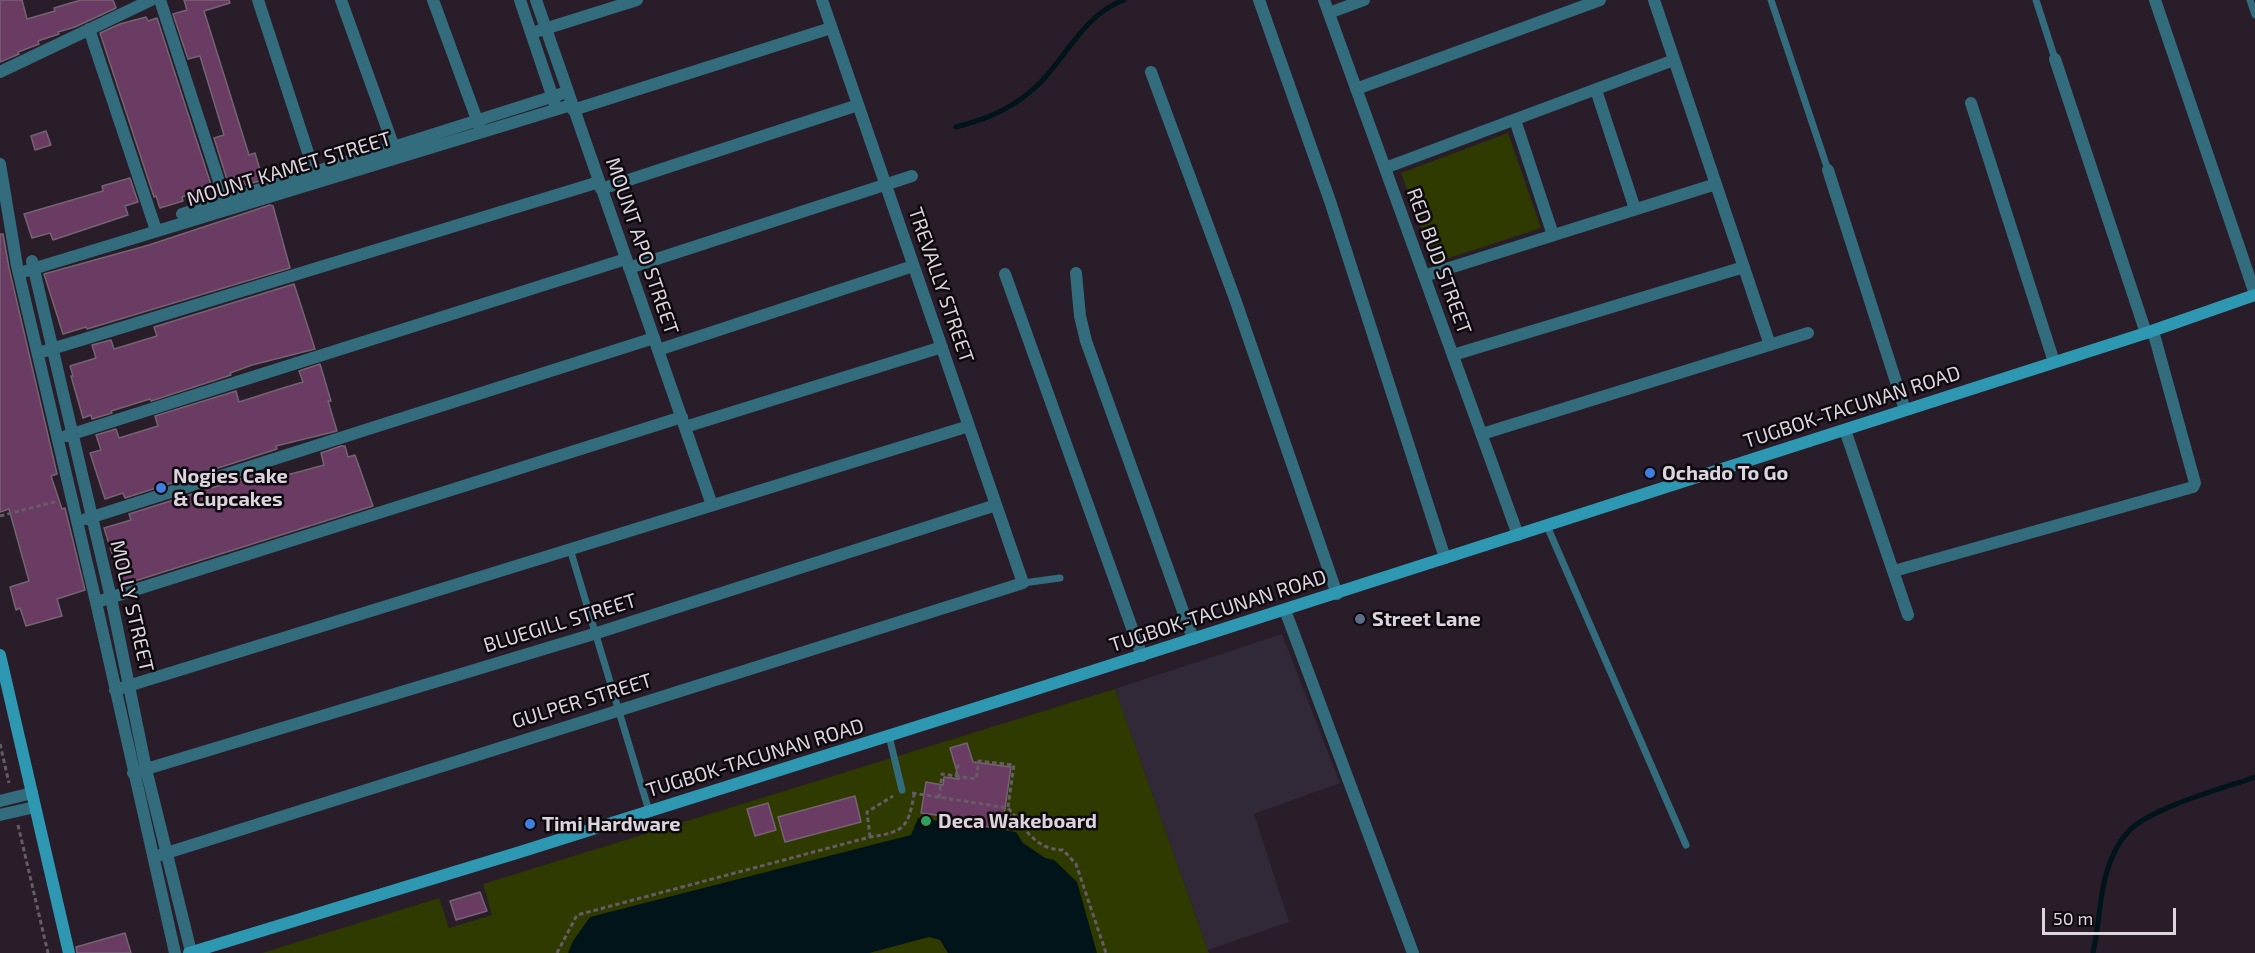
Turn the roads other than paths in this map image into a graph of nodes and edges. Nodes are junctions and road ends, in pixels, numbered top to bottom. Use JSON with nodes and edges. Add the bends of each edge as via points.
{"nodes":[{"id":1,"x":151,"y":0,"type":"edge"},
{"id":2,"x":160,"y":0,"type":"edge"},
{"id":3,"x":258,"y":0,"type":"edge"},
{"id":4,"x":341,"y":0,"type":"edge"},
{"id":5,"x":433,"y":0,"type":"edge"},
{"id":6,"x":520,"y":0,"type":"edge"},
{"id":7,"x":536,"y":0,"type":"edge"},
{"id":8,"x":637,"y":0,"type":"edge"},
{"id":9,"x":822,"y":0,"type":"edge"},
{"id":10,"x":1259,"y":0,"type":"edge"},
{"id":11,"x":1324,"y":0,"type":"edge"},
{"id":12,"x":1364,"y":0,"type":"edge"},
{"id":13,"x":1600,"y":0,"type":"edge"},
{"id":14,"x":1654,"y":0,"type":"edge"},
{"id":15,"x":1771,"y":0,"type":"edge"},
{"id":16,"x":2036,"y":0,"type":"edge"},
{"id":17,"x":2155,"y":0,"type":"edge"},
{"id":18,"x":2250,"y":0,"type":"edge"},
{"id":19,"x":1329,"y":13,"type":"junction"},
{"id":20,"x":2255,"y":15,"type":"edge"},
{"id":21,"x":831,"y":28,"type":"junction"},
{"id":22,"x":88,"y":29,"type":"junction"},
{"id":23,"x":546,"y":29,"type":"junction"},
{"id":24,"x":531,"y":33,"type":"junction"},
{"id":25,"x":2055,"y":59,"type":"joint"},
{"id":26,"x":1674,"y":60,"type":"junction"},
{"id":27,"x":0,"y":72,"type":"edge"},
{"id":28,"x":1152,"y":72,"type":"dead end"},
{"id":29,"x":1356,"y":89,"type":"junction"},
{"id":30,"x":1596,"y":90,"type":"junction"},
{"id":31,"x":567,"y":92,"type":"junction"},
{"id":32,"x":552,"y":97,"type":"junction"},
{"id":33,"x":1971,"y":103,"type":"dead end"},
{"id":34,"x":858,"y":105,"type":"junction"},
{"id":35,"x":572,"y":108,"type":"junction"},
{"id":36,"x":557,"y":109,"type":"junction"},
{"id":37,"x":1515,"y":120,"type":"junction"},
{"id":38,"x":479,"y":126,"type":"junction"},
{"id":39,"x":395,"y":152,"type":"junction"},
{"id":40,"x":0,"y":164,"type":"edge"},
{"id":41,"x":1385,"y":168,"type":"junction"},
{"id":42,"x":1828,"y":170,"type":"joint"},
{"id":43,"x":912,"y":176,"type":"dead end"},
{"id":44,"x":316,"y":177,"type":"junction"},
{"id":45,"x":885,"y":184,"type":"junction"},
{"id":46,"x":1716,"y":184,"type":"junction"},
{"id":47,"x":600,"y":186,"type":"junction"},
{"id":48,"x":225,"y":200,"type":"junction"},
{"id":49,"x":238,"y":206,"type":"junction"},
{"id":50,"x":1635,"y":209,"type":"junction"},
{"id":51,"x":155,"y":226,"type":"junction"},
{"id":52,"x":1553,"y":235,"type":"junction"},
{"id":53,"x":627,"y":263,"type":"junction"},
{"id":54,"x":33,"y":265,"type":"junction"},
{"id":55,"x":914,"y":266,"type":"junction"},
{"id":56,"x":1744,"y":267,"type":"junction"},
{"id":57,"x":18,"y":269,"type":"junction"},
{"id":58,"x":1076,"y":273,"type":"dead end"},
{"id":59,"x":1005,"y":274,"type":"dead end"},
{"id":60,"x":1424,"y":276,"type":"junction"},
{"id":61,"x":2255,"y":295,"type":"edge"},
{"id":62,"x":2149,"y":332,"type":"junction"},
{"id":63,"x":1808,"y":333,"type":"dead end"},
{"id":64,"x":656,"y":344,"type":"junction"},
{"id":65,"x":1770,"y":345,"type":"junction"},
{"id":66,"x":942,"y":347,"type":"junction"},
{"id":67,"x":52,"y":349,"type":"junction"},
{"id":68,"x":38,"y":352,"type":"junction"},
{"id":69,"x":1453,"y":355,"type":"junction"},
{"id":70,"x":2054,"y":362,"type":"junction"},
{"id":71,"x":1905,"y":410,"type":"junction"},
{"id":72,"x":683,"y":422,"type":"junction"},
{"id":73,"x":969,"y":426,"type":"junction"},
{"id":74,"x":1845,"y":430,"type":"junction"},
{"id":75,"x":72,"y":434,"type":"junction"},
{"id":76,"x":1482,"y":434,"type":"junction"},
{"id":77,"x":58,"y":437,"type":"junction"},
{"id":78,"x":712,"y":505,"type":"junction"},
{"id":79,"x":996,"y":505,"type":"junction"},
{"id":80,"x":91,"y":516,"type":"junction"},
{"id":81,"x":77,"y":522,"type":"junction"},
{"id":82,"x":1547,"y":526,"type":"junction"},
{"id":83,"x":1518,"y":535,"type":"junction"},
{"id":84,"x":570,"y":549,"type":"junction"},
{"id":85,"x":1445,"y":558,"type":"junction"},
{"id":86,"x":1894,"y":571,"type":"junction"},
{"id":87,"x":1060,"y":578,"type":"dead end"},
{"id":88,"x":1023,"y":583,"type":"junction"},
{"id":89,"x":1337,"y":594,"type":"junction"},
{"id":90,"x":111,"y":598,"type":"junction"},
{"id":91,"x":96,"y":602,"type":"junction"},
{"id":92,"x":1284,"y":610,"type":"junction"},
{"id":93,"x":1908,"y":615,"type":"dead end"},
{"id":94,"x":597,"y":633,"type":"junction"},
{"id":95,"x":1193,"y":639,"type":"junction"},
{"id":96,"x":0,"y":656,"type":"edge"},
{"id":97,"x":1142,"y":656,"type":"junction"},
{"id":98,"x":130,"y":686,"type":"junction"},
{"id":99,"x":115,"y":690,"type":"junction"},
{"id":100,"x":620,"y":710,"type":"junction"},
{"id":101,"x":889,"y":736,"type":"junction"},
{"id":102,"x":146,"y":769,"type":"junction"},
{"id":103,"x":133,"y":773,"type":"junction"},
{"id":104,"x":902,"y":790,"type":"road end"},
{"id":105,"x":32,"y":793,"type":"junction"},
{"id":106,"x":6,"y":799,"type":"edge"},
{"id":107,"x":35,"y":807,"type":"junction"},
{"id":108,"x":650,"y":811,"type":"junction"},
{"id":109,"x":0,"y":815,"type":"edge"},
{"id":110,"x":1686,"y":845,"type":"dead end"},
{"id":111,"x":168,"y":851,"type":"junction"},
{"id":112,"x":154,"y":857,"type":"junction"},
{"id":113,"x":69,"y":953,"type":"edge"},
{"id":114,"x":175,"y":953,"type":"edge"},
{"id":115,"x":190,"y":953,"type":"edge"},
{"id":116,"x":1413,"y":953,"type":"edge"}],
"edges":[{"from":1,"to":22,"type":"street"},
{"from":2,"to":48,"type":"street"},
{"from":3,"to":44,"type":"street"},
{"from":4,"to":39,"type":"street"},
{"from":5,"to":38,"type":"street"},
{"from":6,"to":24,"type":"street"},
{"from":7,"to":23,"type":"street","name":"MOUNT APO STREET"},
{"from":8,"to":23,"type":"street"},
{"from":9,"to":21,"type":"street","name":"TREVALLY STREET"},
{"from":10,"to":85,"type":"street","via":[[1330,201]]},
{"from":11,"to":19,"type":"street","name":"RED BUD STREET"},
{"from":12,"to":19,"type":"street"},
{"from":13,"to":29,"type":"street"},
{"from":14,"to":26,"type":"street"},
{"from":15,"to":42,"type":"lane"},
{"from":16,"to":25,"type":"lane"},
{"from":17,"to":61,"type":"street"},
{"from":18,"to":20,"type":"lane"},
{"from":19,"to":29,"type":"street","name":"RED BUD STREET"},
{"from":21,"to":34,"type":"street","name":"TREVALLY STREET"},
{"from":21,"to":35,"type":"street","name":"MOUNT KAMET STREET"},
{"from":22,"to":27,"type":"street"},
{"from":22,"to":51,"type":"street"},
{"from":23,"to":24,"type":"street"},
{"from":23,"to":31,"type":"street","name":"MOUNT APO STREET"},
{"from":24,"to":32,"type":"street"},
{"from":25,"to":62,"type":"street"},
{"from":26,"to":30,"type":"street"},
{"from":26,"to":46,"type":"street"},
{"from":28,"to":89,"type":"street"},
{"from":29,"to":41,"type":"street","name":"RED BUD STREET"},
{"from":30,"to":37,"type":"street"},
{"from":30,"to":50,"type":"street"},
{"from":31,"to":32,"type":"street","name":"MOUNT KAMET STREET"},
{"from":31,"to":35,"type":"street","name":"MOUNT APO STREET"},
{"from":32,"to":36,"type":"street"},
{"from":32,"to":38,"type":"street","name":"MOUNT KAMET STREET"},
{"from":33,"to":70,"type":"street"},
{"from":34,"to":45,"type":"street","name":"TREVALLY STREET"},
{"from":34,"to":47,"type":"street"},
{"from":35,"to":36,"type":"street","name":"MOUNT KAMET STREET"},
{"from":35,"to":47,"type":"street","name":"MOUNT APO STREET"},
{"from":36,"to":38,"type":"street","name":"MOUNT KAMET STREET"},
{"from":37,"to":41,"type":"street"},
{"from":37,"to":52,"type":"street"},
{"from":38,"to":39,"type":"street","name":"MOUNT KAMET STREET"},
{"from":39,"to":44,"type":"street","name":"MOUNT KAMET STREET"},
{"from":40,"to":57,"type":"street","name":"MOLLY STREET"},
{"from":41,"to":60,"type":"street","name":"RED BUD STREET"},
{"from":42,"to":71,"type":"street"},
{"from":43,"to":45,"type":"street"},
{"from":44,"to":48,"type":"street","name":"MOUNT KAMET STREET"},
{"from":44,"to":49,"type":"street","name":"MOUNT KAMET STREET"},
{"from":45,"to":53,"type":"street"},
{"from":45,"to":55,"type":"street","name":"TREVALLY STREET"},
{"from":46,"to":50,"type":"street"},
{"from":46,"to":56,"type":"street"},
{"from":47,"to":53,"type":"street","name":"MOUNT APO STREET"},
{"from":47,"to":67,"type":"street"},
{"from":48,"to":49,"type":"street"},
{"from":48,"to":51,"type":"street","name":"MOUNT KAMET STREET"},
{"from":49,"to":51,"type":"street","name":"MOUNT KAMET STREET"},
{"from":50,"to":52,"type":"street"},
{"from":51,"to":54,"type":"street","name":"MOUNT KAMET STREET"},
{"from":52,"to":60,"type":"street"},
{"from":53,"to":64,"type":"street","name":"MOUNT APO STREET"},
{"from":53,"to":75,"type":"street"},
{"from":54,"to":57,"type":"street","name":"MOUNT KAMET STREET"},
{"from":54,"to":67,"type":"street","name":"MOLLY STREET"},
{"from":55,"to":64,"type":"street"},
{"from":55,"to":66,"type":"street","name":"TREVALLY STREET"},
{"from":56,"to":65,"type":"street"},
{"from":56,"to":69,"type":"street"},
{"from":57,"to":68,"type":"street","name":"MOLLY STREET"},
{"from":58,"to":95,"type":"street","via":[[1086,341]]},
{"from":59,"to":97,"type":"street"},
{"from":60,"to":69,"type":"street","name":"RED BUD STREET"},
{"from":61,"to":62,"type":"street","name":"TUGBOK-TACUNAN ROAD"},
{"from":62,"to":70,"type":"street","name":"TUGBOK-TACUNAN ROAD"},
{"from":62,"to":86,"type":"street","via":[[2195,483],[2193,487]]},
{"from":63,"to":65,"type":"street"},
{"from":64,"to":72,"type":"street","name":"MOUNT APO STREET"},
{"from":64,"to":80,"type":"street"},
{"from":65,"to":76,"type":"street"},
{"from":66,"to":72,"type":"street"},
{"from":66,"to":73,"type":"street","name":"TREVALLY STREET"},
{"from":67,"to":68,"type":"street"},
{"from":67,"to":75,"type":"street","name":"MOLLY STREET"},
{"from":68,"to":77,"type":"street","name":"MOLLY STREET"},
{"from":69,"to":76,"type":"street","name":"RED BUD STREET"},
{"from":70,"to":71,"type":"street","name":"TUGBOK-TACUNAN ROAD"},
{"from":71,"to":74,"type":"street","name":"TUGBOK-TACUNAN ROAD"},
{"from":72,"to":78,"type":"street","name":"MOUNT APO STREET"},
{"from":72,"to":90,"type":"street"},
{"from":73,"to":78,"type":"street"},
{"from":73,"to":79,"type":"street","name":"TREVALLY STREET"},
{"from":74,"to":82,"type":"street","name":"TUGBOK-TACUNAN ROAD"},
{"from":74,"to":86,"type":"street"},
{"from":75,"to":77,"type":"street"},
{"from":75,"to":80,"type":"street","name":"MOLLY STREET"},
{"from":76,"to":83,"type":"street","name":"RED BUD STREET"},
{"from":77,"to":81,"type":"street","name":"MOLLY STREET"},
{"from":78,"to":84,"type":"street"},
{"from":79,"to":88,"type":"street","name":"TREVALLY STREET"},
{"from":79,"to":94,"type":"street","name":"BLUEGILL STREET"},
{"from":80,"to":81,"type":"street"},
{"from":80,"to":90,"type":"street","name":"MOLLY STREET"},
{"from":81,"to":91,"type":"street","name":"MOLLY STREET"},
{"from":82,"to":83,"type":"street","name":"TUGBOK-TACUNAN ROAD"},
{"from":82,"to":110,"type":"lane"},
{"from":83,"to":85,"type":"street","name":"TUGBOK-TACUNAN ROAD"},
{"from":84,"to":94,"type":"lane"},
{"from":84,"to":98,"type":"street"},
{"from":85,"to":89,"type":"street","name":"TUGBOK-TACUNAN ROAD"},
{"from":86,"to":93,"type":"street"},
{"from":87,"to":88,"type":"lane"},
{"from":88,"to":100,"type":"street","name":"GULPER STREET"},
{"from":89,"to":92,"type":"street","name":"TUGBOK-TACUNAN ROAD"},
{"from":90,"to":91,"type":"street"},
{"from":90,"to":98,"type":"street","name":"MOLLY STREET"},
{"from":91,"to":99,"type":"street","name":"MOLLY STREET"},
{"from":92,"to":95,"type":"street","name":"TUGBOK-TACUNAN ROAD"},
{"from":92,"to":116,"type":"street"},
{"from":94,"to":100,"type":"lane"},
{"from":94,"to":102,"type":"street","name":"BLUEGILL STREET"},
{"from":95,"to":97,"type":"street","name":"TUGBOK-TACUNAN ROAD"},
{"from":96,"to":105,"type":"street"},
{"from":97,"to":101,"type":"street","name":"TUGBOK-TACUNAN ROAD"},
{"from":98,"to":99,"type":"street"},
{"from":98,"to":102,"type":"street","name":"MOLLY STREET"},
{"from":99,"to":103,"type":"street","name":"MOLLY STREET"},
{"from":100,"to":108,"type":"lane"},
{"from":100,"to":111,"type":"street","name":"GULPER STREET"},
{"from":101,"to":104,"type":"lane"},
{"from":101,"to":108,"type":"street","name":"TUGBOK-TACUNAN ROAD"},
{"from":102,"to":103,"type":"street","name":"BLUEGILL STREET"},
{"from":102,"to":111,"type":"street","name":"MOLLY STREET"},
{"from":103,"to":112,"type":"street","name":"MOLLY STREET"},
{"from":105,"to":106,"type":"street"},
{"from":105,"to":107,"type":"street"},
{"from":107,"to":109,"type":"street"},
{"from":107,"to":113,"type":"street"},
{"from":108,"to":115,"type":"street","name":"TUGBOK-TACUNAN ROAD"},
{"from":111,"to":112,"type":"street","name":"GULPER STREET"},
{"from":111,"to":115,"type":"street","name":"MOLLY STREET"},
{"from":112,"to":114,"type":"street","name":"MOLLY STREET"}]}
